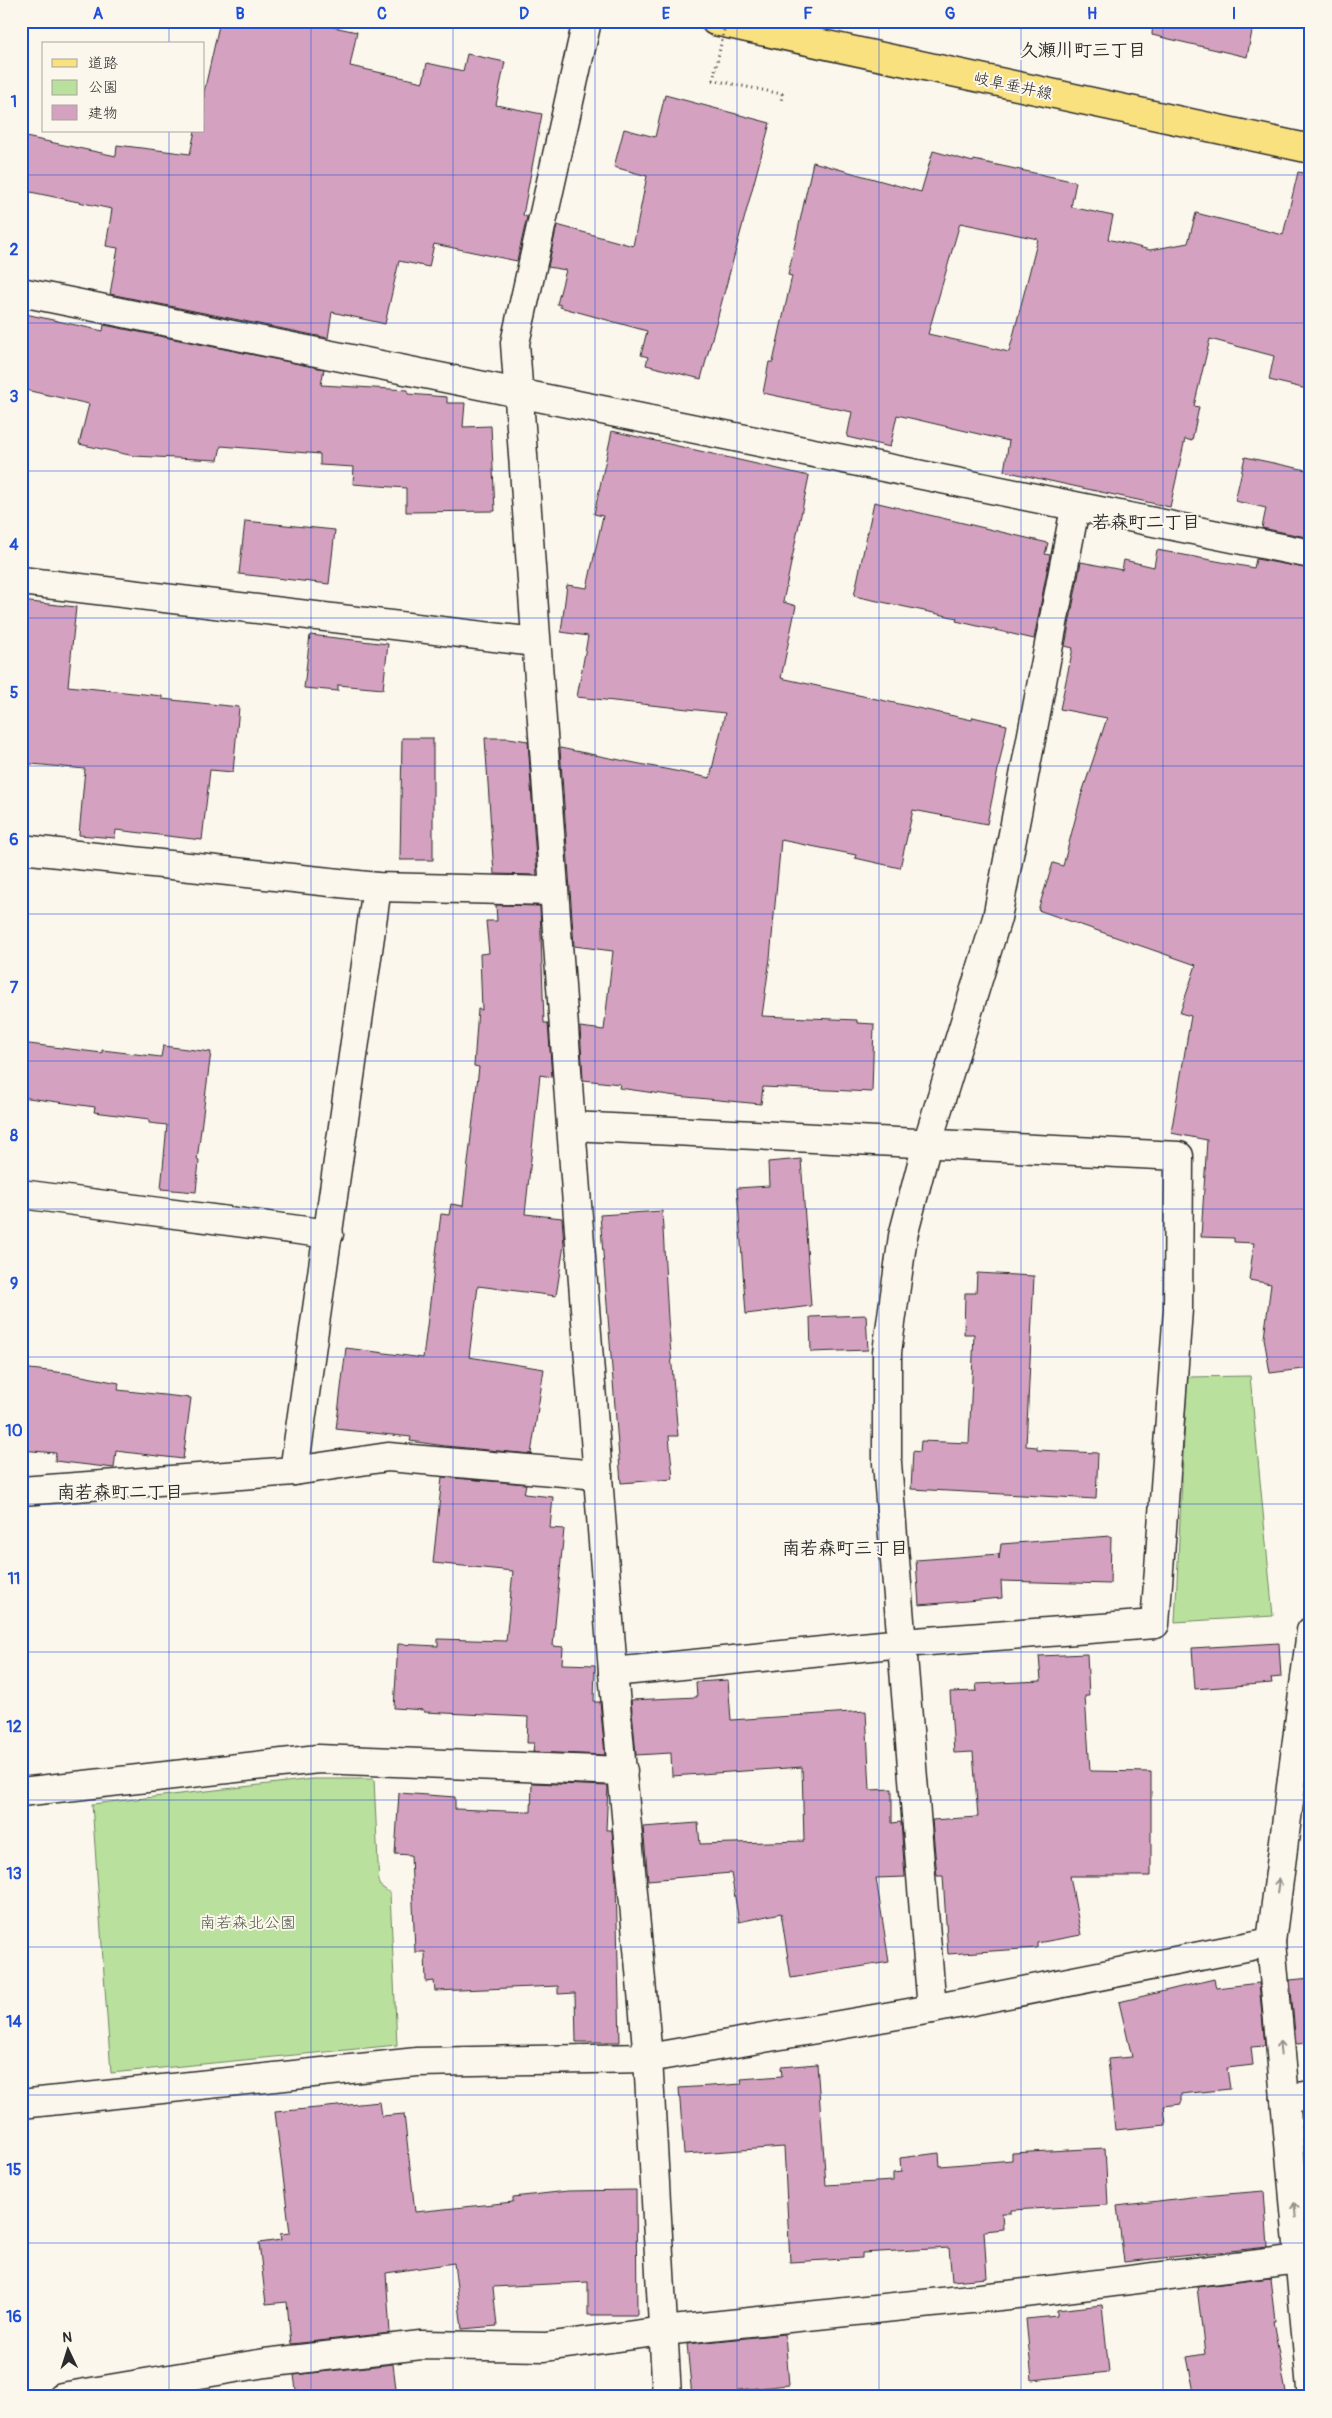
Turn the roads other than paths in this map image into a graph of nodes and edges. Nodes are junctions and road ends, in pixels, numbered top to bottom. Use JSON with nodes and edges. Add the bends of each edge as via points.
{"nodes":[{"id":1,"x":587,"y":21,"type":"edge"},
{"id":2,"x":714,"y":21,"type":"edge"},
{"id":3,"x":1311,"y":150,"type":"edge"},
{"id":4,"x":21,"y":292,"type":"edge"},
{"id":5,"x":517,"y":393,"type":"junction"},
{"id":6,"x":1075,"y":508,"type":"junction"},
{"id":7,"x":1311,"y":554,"type":"edge"},
{"id":8,"x":21,"y":581,"type":"edge"},
{"id":9,"x":535,"y":642,"type":"junction"},
{"id":10,"x":21,"y":849,"type":"edge"},
{"id":11,"x":377,"y":887,"type":"junction"},
{"id":12,"x":552,"y":891,"type":"junction"},
{"id":13,"x":570,"y":1126,"type":"junction"},
{"id":14,"x":928,"y":1144,"type":"junction"},
{"id":15,"x":21,"y":1194,"type":"edge"},
{"id":16,"x":329,"y":1234,"type":"junction"},
{"id":17,"x":294,"y":1471,"type":"junction"},
{"id":18,"x":598,"y":1475,"type":"junction"},
{"id":19,"x":21,"y":1491,"type":"edge"},
{"id":20,"x":1311,"y":1630,"type":"edge"},
{"id":21,"x":902,"y":1643,"type":"junction"},
{"id":22,"x":613,"y":1672,"type":"junction"},
{"id":23,"x":1303,"y":1740,"type":"edge"},
{"id":24,"x":623,"y":1771,"type":"junction"},
{"id":25,"x":21,"y":1792,"type":"edge"},
{"id":26,"x":1271,"y":1942,"type":"junction"},
{"id":27,"x":932,"y":2009,"type":"junction"},
{"id":28,"x":648,"y":2058,"type":"junction"},
{"id":29,"x":1298,"y":2097,"type":"edge"},
{"id":30,"x":21,"y":2104,"type":"edge"},
{"id":31,"x":1299,"y":2259,"type":"junction"},
{"id":32,"x":663,"y":2331,"type":"junction"},
{"id":33,"x":1311,"y":2389,"type":"edge"},
{"id":34,"x":62,"y":2397,"type":"edge"},
{"id":35,"x":667,"y":2397,"type":"edge"}],
"edges":[{"from":1,"to":5,"type":"street","via":[[515,343]]},
{"from":2,"to":3,"type":"main road","name":"岐阜垂井線"},
{"from":4,"to":5,"type":"street"},
{"from":5,"to":6,"type":"street"},
{"from":5,"to":9,"type":"street"},
{"from":6,"to":7,"type":"street"},
{"from":6,"to":14,"type":"street","via":[[997,918]]},
{"from":8,"to":9,"type":"street"},
{"from":9,"to":12,"type":"street"},
{"from":10,"to":11,"type":"street"},
{"from":11,"to":12,"type":"street"},
{"from":11,"to":16,"type":"street"},
{"from":12,"to":13,"type":"street"},
{"from":13,"to":14,"type":"street"},
{"from":13,"to":18,"type":"street"},
{"from":14,"to":21,"type":"street","via":[[903,1236],[887,1352],[887,1463]]},
{"from":14,"to":21,"type":"street","via":[[1179,1156],[1178,1309],[1155,1624]]},
{"from":15,"to":16,"type":"street"},
{"from":16,"to":17,"type":"street"},
{"from":17,"to":18,"type":"street","via":[[388,1457]]},
{"from":17,"to":19,"type":"street"},
{"from":18,"to":22,"type":"street"},
{"from":20,"to":23,"type":"street"},
{"from":21,"to":22,"type":"street"},
{"from":21,"to":27,"type":"street"},
{"from":22,"to":24,"type":"street"},
{"from":26,"to":23,"type":"street","one_way":true},
{"from":24,"to":25,"type":"street","via":[[318,1758]]},
{"from":24,"to":28,"type":"street"},
{"from":26,"to":27,"type":"street"},
{"from":29,"to":26,"type":"street","one_way":true},
{"from":27,"to":28,"type":"street"},
{"from":28,"to":30,"type":"street","via":[[417,2062]]},
{"from":28,"to":32,"type":"street"},
{"from":31,"to":29,"type":"street","one_way":true},
{"from":31,"to":32,"type":"street","via":[[1009,2295]]},
{"from":31,"to":33,"type":"street"},
{"from":32,"to":34,"type":"street","via":[[545,2347],[421,2345],[265,2363]]},
{"from":32,"to":35,"type":"street"}]}
